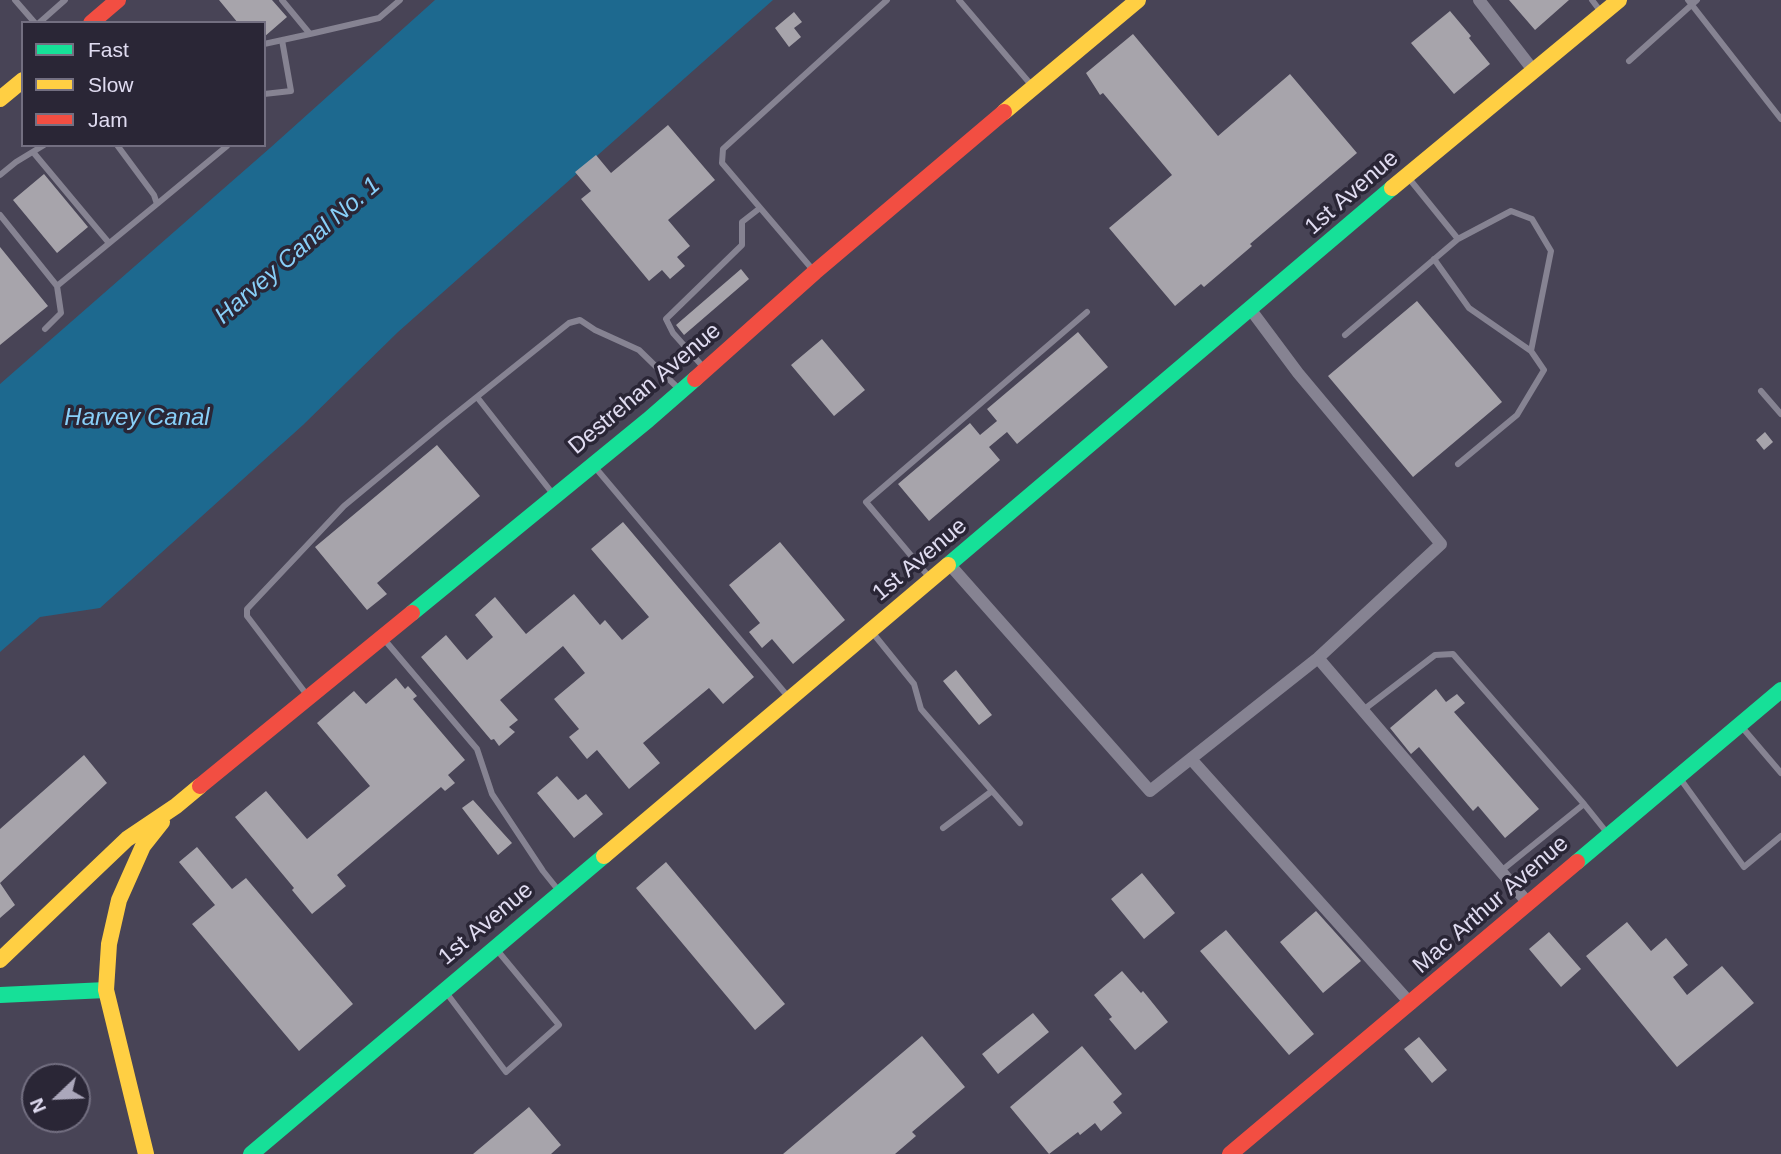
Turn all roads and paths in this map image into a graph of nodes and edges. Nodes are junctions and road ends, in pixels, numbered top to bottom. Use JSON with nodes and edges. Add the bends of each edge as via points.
{"nodes":[{"id":1,"x":15,"y":0,"type":"edge"},
{"id":2,"x":65,"y":0,"type":"edge"},
{"id":3,"x":118,"y":0,"type":"edge"},
{"id":4,"x":282,"y":0,"type":"edge"},
{"id":5,"x":400,"y":0,"type":"edge"},
{"id":6,"x":887,"y":0,"type":"edge"},
{"id":7,"x":959,"y":0,"type":"edge"},
{"id":8,"x":1138,"y":0,"type":"edge"},
{"id":9,"x":1479,"y":0,"type":"edge"},
{"id":10,"x":1592,"y":0,"type":"edge"},
{"id":11,"x":1619,"y":0,"type":"edge"},
{"id":12,"x":1692,"y":1,"type":"edge"},
{"id":13,"x":1602,"y":13,"type":"junction"},
{"id":14,"x":35,"y":21,"type":"edge"},
{"id":15,"x":39,"y":21,"type":"edge"},
{"id":16,"x":93,"y":21,"type":"edge"},
{"id":17,"x":310,"y":34,"type":"junction"},
{"id":18,"x":282,"y":40,"type":"junction"},
{"id":19,"x":266,"y":44,"type":"edge"},
{"id":20,"x":1629,"y":61,"type":"dead end"},
{"id":21,"x":1533,"y":70,"type":"junction"},
{"id":22,"x":21,"y":82,"type":"edge"},
{"id":23,"x":1034,"y":88,"type":"junction"},
{"id":24,"x":266,"y":94,"type":"edge"},
{"id":25,"x":0,"y":99,"type":"edge"},
{"id":26,"x":1781,"y":119,"type":"edge"},
{"id":27,"x":41,"y":147,"type":"edge"},
{"id":28,"x":118,"y":147,"type":"edge"},
{"id":29,"x":226,"y":147,"type":"edge"},
{"id":30,"x":33,"y":152,"type":"junction"},
{"id":31,"x":0,"y":175,"type":"edge"},
{"id":32,"x":1407,"y":175,"type":"junction"},
{"id":33,"x":157,"y":204,"type":"junction"},
{"id":34,"x":760,"y":208,"type":"junction"},
{"id":35,"x":0,"y":215,"type":"edge"},
{"id":36,"x":1458,"y":239,"type":"junction"},
{"id":37,"x":109,"y":243,"type":"junction"},
{"id":38,"x":1434,"y":260,"type":"junction"},
{"id":39,"x":815,"y":272,"type":"junction"},
{"id":40,"x":57,"y":286,"type":"junction"},
{"id":41,"x":1251,"y":310,"type":"junction"},
{"id":42,"x":1087,"y":313,"type":"dead end"},
{"id":43,"x":45,"y":329,"type":"dead end"},
{"id":44,"x":1345,"y":335,"type":"dead end"},
{"id":45,"x":1531,"y":351,"type":"junction"},
{"id":46,"x":705,"y":369,"type":"junction"},
{"id":47,"x":681,"y":391,"type":"junction"},
{"id":48,"x":1761,"y":391,"type":"dead end"},
{"id":49,"x":477,"y":397,"type":"junction"},
{"id":50,"x":1781,"y":414,"type":"edge"},
{"id":51,"x":1458,"y":464,"type":"dead end"},
{"id":52,"x":592,"y":465,"type":"junction"},
{"id":53,"x":554,"y":496,"type":"junction"},
{"id":54,"x":950,"y":565,"type":"junction"},
{"id":55,"x":932,"y":579,"type":"junction"},
{"id":56,"x":871,"y":631,"type":"junction"},
{"id":57,"x":382,"y":636,"type":"junction"},
{"id":58,"x":1318,"y":658,"type":"junction"},
{"id":59,"x":1781,"y":690,"type":"edge"},
{"id":60,"x":308,"y":696,"type":"junction"},
{"id":61,"x":790,"y":700,"type":"junction"},
{"id":62,"x":1362,"y":711,"type":"junction"},
{"id":63,"x":1740,"y":724,"type":"junction"},
{"id":64,"x":1191,"y":759,"type":"junction"},
{"id":65,"x":1781,"y":773,"type":"edge"},
{"id":66,"x":1679,"y":776,"type":"junction"},
{"id":67,"x":992,"y":792,"type":"junction"},
{"id":68,"x":1584,"y":804,"type":"junction"},
{"id":69,"x":176,"y":806,"type":"junction"},
{"id":70,"x":1020,"y":823,"type":"dead end"},
{"id":71,"x":943,"y":828,"type":"dead end"},
{"id":72,"x":1609,"y":835,"type":"junction"},
{"id":73,"x":1781,"y":836,"type":"edge"},
{"id":74,"x":1501,"y":872,"type":"junction"},
{"id":75,"x":561,"y":892,"type":"junction"},
{"id":76,"x":1528,"y":903,"type":"junction"},
{"id":77,"x":495,"y":947,"type":"junction"},
{"id":78,"x":0,"y":960,"type":"edge"},
{"id":79,"x":106,"y":990,"type":"junction"},
{"id":80,"x":444,"y":990,"type":"junction"},
{"id":81,"x":0,"y":995,"type":"edge"},
{"id":82,"x":1410,"y":1004,"type":"junction"},
{"id":83,"x":146,"y":1154,"type":"edge"},
{"id":84,"x":251,"y":1154,"type":"edge"},
{"id":85,"x":1230,"y":1154,"type":"edge"}],
"edges":[{"from":1,"to":14,"type":"lane"},
{"from":2,"to":15,"type":"lane"},
{"from":3,"to":16,"type":"street"},
{"from":4,"to":17,"type":"lane"},
{"from":5,"to":17,"type":"lane","via":[[379,18]]},
{"from":6,"to":34,"type":"lane","via":[[723,149],[722,163]]},
{"from":7,"to":23,"type":"lane"},
{"from":8,"to":23,"type":"street","name":"Destrehan Avenue"},
{"from":9,"to":21,"type":"street"},
{"from":10,"to":13,"type":"lane"},
{"from":11,"to":13,"type":"street","name":"1st Avenue"},
{"from":12,"to":20,"type":"lane"},
{"from":12,"to":26,"type":"lane"},
{"from":13,"to":21,"type":"street","name":"1st Avenue"},
{"from":17,"to":18,"type":"lane"},
{"from":18,"to":19,"type":"lane"},
{"from":18,"to":24,"type":"lane","via":[[291,91]]},
{"from":21,"to":32,"type":"street","name":"1st Avenue"},
{"from":22,"to":25,"type":"street"},
{"from":23,"to":39,"type":"street","name":"Destrehan Avenue"},
{"from":27,"to":30,"type":"lane"},
{"from":28,"to":33,"type":"lane"},
{"from":29,"to":33,"type":"lane"},
{"from":30,"to":31,"type":"lane"},
{"from":30,"to":37,"type":"lane"},
{"from":32,"to":36,"type":"lane"},
{"from":32,"to":41,"type":"street","name":"1st Avenue"},
{"from":33,"to":37,"type":"lane"},
{"from":34,"to":39,"type":"lane"},
{"from":34,"to":46,"type":"lane","via":[[742,222],[742,245],[666,319]]},
{"from":35,"to":40,"type":"lane"},
{"from":36,"to":38,"type":"lane"},
{"from":36,"to":45,"type":"lane","via":[[1511,211],[1532,219],[1551,251]]},
{"from":37,"to":40,"type":"lane"},
{"from":38,"to":44,"type":"lane"},
{"from":38,"to":45,"type":"lane","via":[[1469,308]]},
{"from":39,"to":46,"type":"street","name":"Destrehan Avenue"},
{"from":40,"to":43,"type":"lane","via":[[61,313]]},
{"from":41,"to":54,"type":"street","name":"1st Avenue"},
{"from":41,"to":58,"type":"street","via":[[1441,544]]},
{"from":42,"to":55,"type":"lane","via":[[866,502]]},
{"from":45,"to":51,"type":"lane","via":[[1544,370],[1517,415]]},
{"from":46,"to":47,"type":"street","name":"Destrehan Avenue"},
{"from":47,"to":49,"type":"lane","via":[[639,350],[580,320],[569,323]]},
{"from":47,"to":52,"type":"street","name":"Destrehan Avenue"},
{"from":48,"to":50,"type":"lane"},
{"from":49,"to":53,"type":"lane"},
{"from":49,"to":60,"type":"lane","via":[[344,506],[247,609],[247,616]]},
{"from":52,"to":53,"type":"street","name":"Destrehan Avenue"},
{"from":52,"to":61,"type":"lane"},
{"from":53,"to":57,"type":"street","name":"Destrehan Avenue"},
{"from":54,"to":55,"type":"street","name":"1st Avenue"},
{"from":54,"to":64,"type":"street","via":[[1150,791]]},
{"from":55,"to":56,"type":"street","name":"1st Avenue"},
{"from":56,"to":61,"type":"street","name":"1st Avenue"},
{"from":56,"to":67,"type":"lane","via":[[914,684],[922,709]]},
{"from":57,"to":60,"type":"street","name":"Destrehan Avenue"},
{"from":57,"to":75,"type":"lane","via":[[477,749],[492,794]]},
{"from":58,"to":62,"type":"street"},
{"from":58,"to":64,"type":"street"},
{"from":59,"to":63,"type":"street","name":"Mac Arthur Avenue"},
{"from":60,"to":69,"type":"street","name":"Destrehan Avenue"},
{"from":61,"to":75,"type":"street","name":"1st Avenue"},
{"from":62,"to":68,"type":"lane","via":[[1435,654],[1453,654]]},
{"from":62,"to":74,"type":"street"},
{"from":63,"to":65,"type":"lane"},
{"from":63,"to":66,"type":"street","name":"Mac Arthur Avenue"},
{"from":64,"to":82,"type":"street"},
{"from":66,"to":72,"type":"street","name":"Mac Arthur Avenue"},
{"from":66,"to":73,"type":"lane","via":[[1744,867]]},
{"from":67,"to":70,"type":"lane"},
{"from":67,"to":71,"type":"lane"},
{"from":68,"to":72,"type":"lane"},
{"from":68,"to":74,"type":"lane"},
{"from":69,"to":78,"type":"street","name":"Destrehan Avenue","via":[[127,839]]},
{"from":69,"to":79,"type":"street","name":"Destrehan Avenue","via":[[143,846],[119,900],[109,944]]},
{"from":72,"to":76,"type":"street","name":"Mac Arthur Avenue"},
{"from":74,"to":76,"type":"street"},
{"from":75,"to":77,"type":"street","name":"1st Avenue"},
{"from":76,"to":82,"type":"street","name":"Mac Arthur Avenue"},
{"from":77,"to":80,"type":"street","name":"1st Avenue"},
{"from":77,"to":80,"type":"lane","via":[[559,1025],[506,1072]]},
{"from":79,"to":81,"type":"street"},
{"from":79,"to":83,"type":"street","name":"Destrehan Avenue"},
{"from":80,"to":84,"type":"street","name":"1st Avenue"},
{"from":82,"to":85,"type":"street","name":"Mac Arthur Avenue"}]}
